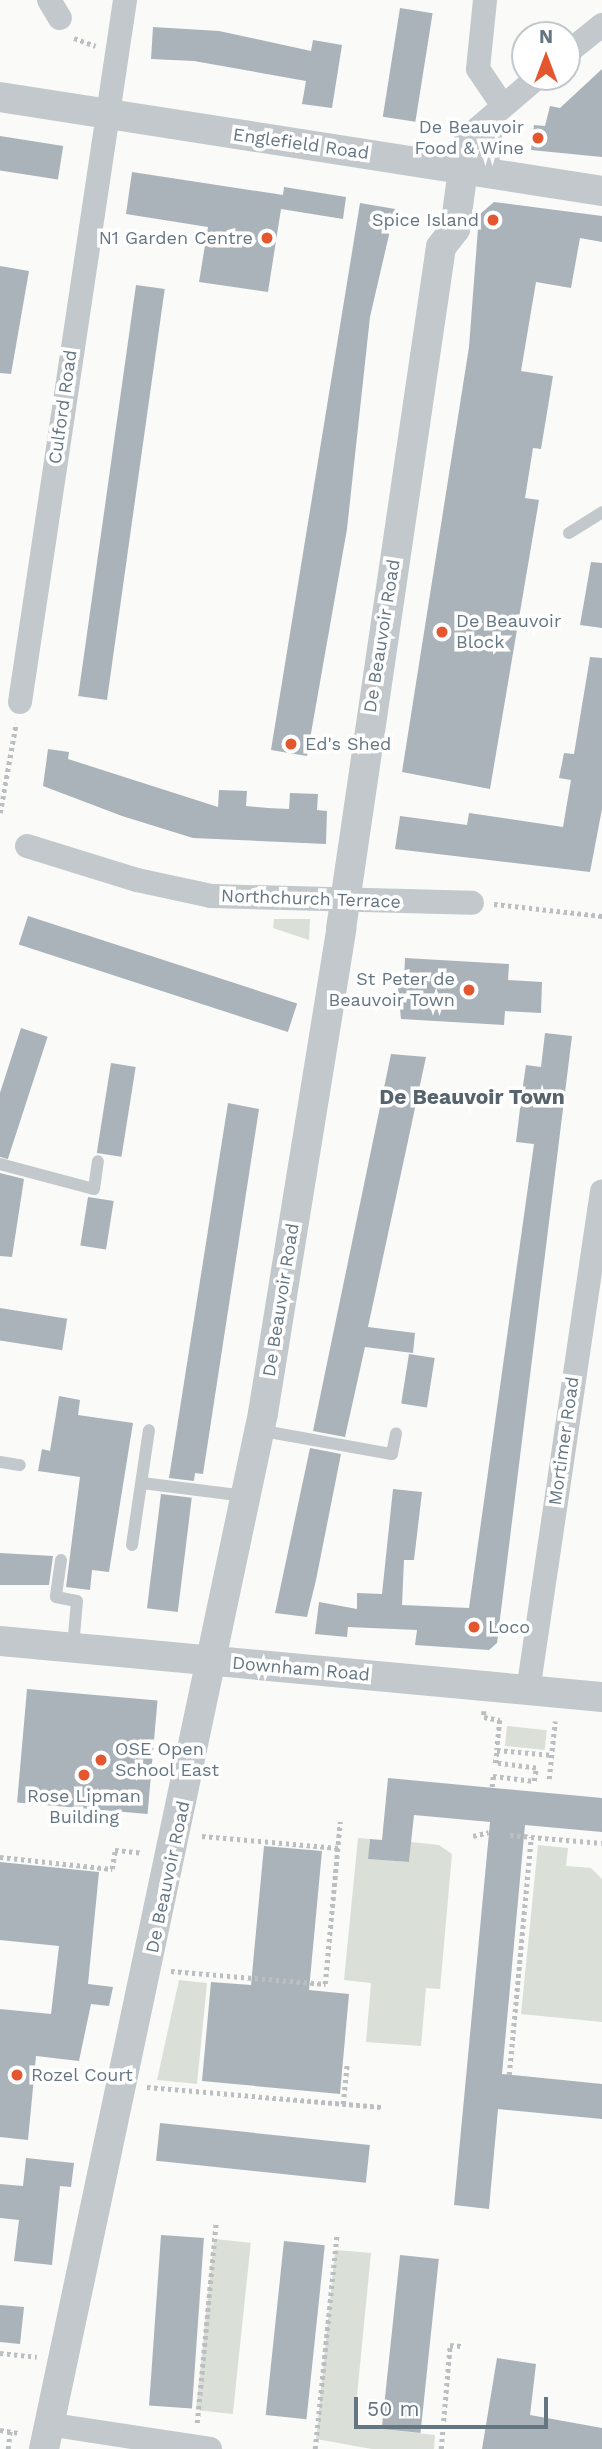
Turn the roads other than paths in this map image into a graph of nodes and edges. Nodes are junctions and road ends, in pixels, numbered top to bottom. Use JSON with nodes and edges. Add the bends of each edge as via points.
{"nodes":[{"id":1,"x":125,"y":0,"type":"edge"},
{"id":2,"x":485,"y":0,"type":"edge"},
{"id":3,"x":602,"y":25,"type":"edge"},
{"id":4,"x":581,"y":42,"type":"edge"},
{"id":5,"x":521,"y":91,"type":"edge"},
{"id":6,"x":0,"y":97,"type":"edge"},
{"id":7,"x":503,"y":106,"type":"junction"},
{"id":8,"x":106,"y":115,"type":"junction"},
{"id":9,"x":481,"y":129,"type":"junction"},
{"id":10,"x":465,"y":169,"type":"junction"},
{"id":11,"x":602,"y":191,"type":"edge"},
{"id":12,"x":602,"y":512,"type":"edge"},
{"id":13,"x":569,"y":533,"type":"dead end"},
{"id":14,"x":20,"y":702,"type":"road end"},
{"id":15,"x":27,"y":846,"type":"dead end"},
{"id":16,"x":344,"y":900,"type":"junction"},
{"id":17,"x":472,"y":902,"type":"road end"},
{"id":18,"x":98,"y":1161,"type":"dead end"},
{"id":19,"x":0,"y":1164,"type":"edge"},
{"id":20,"x":602,"y":1191,"type":"edge"},
{"id":21,"x":149,"y":1430,"type":"dead end"},
{"id":22,"x":258,"y":1430,"type":"junction"},
{"id":23,"x":396,"y":1433,"type":"dead end"},
{"id":24,"x":0,"y":1462,"type":"edge"},
{"id":25,"x":20,"y":1465,"type":"dead end"},
{"id":26,"x":142,"y":1483,"type":"junction"},
{"id":27,"x":245,"y":1496,"type":"junction"},
{"id":28,"x":132,"y":1545,"type":"dead end"},
{"id":29,"x":61,"y":1560,"type":"dead end"},
{"id":30,"x":0,"y":1641,"type":"edge"},
{"id":31,"x":72,"y":1648,"type":"junction"},
{"id":32,"x":211,"y":1661,"type":"junction"},
{"id":33,"x":528,"y":1691,"type":"junction"},
{"id":34,"x":602,"y":1697,"type":"edge"},
{"id":35,"x":46,"y":2437,"type":"edge"},
{"id":36,"x":160,"y":2444,"type":"edge"},
{"id":37,"x":202,"y":2448,"type":"edge"}],
"edges":[{"from":1,"to":8,"type":"street","name":"Culford Road"},
{"from":2,"to":7,"type":"street","via":[[478,69]]},
{"from":3,"to":4,"type":"street"},
{"from":5,"to":7,"type":"street"},
{"from":6,"to":8,"type":"street","name":"Englefield Road"},
{"from":7,"to":9,"type":"street"},
{"from":8,"to":10,"type":"street","name":"Englefield Road"},
{"from":8,"to":14,"type":"street","name":"Culford Road"},
{"from":9,"to":10,"type":"street","via":[[470,135]]},
{"from":9,"to":10,"type":"street","via":[[490,139]]},
{"from":10,"to":11,"type":"street","name":"Englefield Road"},
{"from":10,"to":16,"type":"street","name":"De Beauvoir Road","via":[[455,229],[441,247]]},
{"from":12,"to":13,"type":"lane"},
{"from":15,"to":16,"type":"street","name":"Northchurch Terrace","via":[[137,880],[211,896]]},
{"from":16,"to":17,"type":"street","name":"Northchurch Terrace"},
{"from":16,"to":22,"type":"street","name":"De Beauvoir Road"},
{"from":18,"to":19,"type":"lane","via":[[93,1189]]},
{"from":20,"to":33,"type":"street","name":"Mortimer Road"},
{"from":21,"to":26,"type":"lane"},
{"from":22,"to":23,"type":"lane","via":[[392,1454]]},
{"from":22,"to":27,"type":"street","name":"De Beauvoir Road"},
{"from":24,"to":25,"type":"lane"},
{"from":26,"to":27,"type":"lane"},
{"from":26,"to":28,"type":"lane"},
{"from":27,"to":32,"type":"street","name":"De Beauvoir Road"},
{"from":29,"to":31,"type":"lane","via":[[56,1597],[77,1601]]},
{"from":30,"to":31,"type":"street","name":"Downham Road"},
{"from":31,"to":32,"type":"street","name":"Downham Road"},
{"from":32,"to":33,"type":"street","name":"Downham Road"},
{"from":32,"to":35,"type":"street","name":"De Beauvoir Road"},
{"from":33,"to":34,"type":"street","name":"Downham Road"},
{"from":35,"to":36,"type":"street"},
{"from":36,"to":37,"type":"street"}]}
